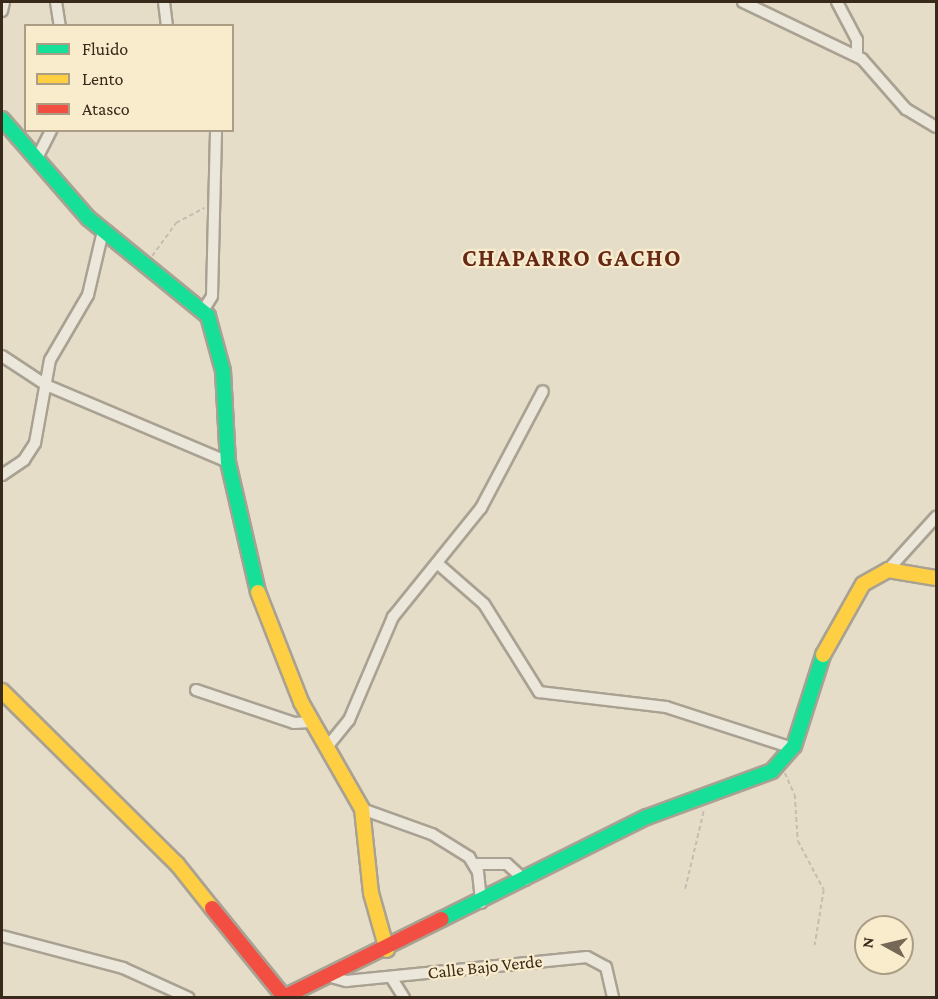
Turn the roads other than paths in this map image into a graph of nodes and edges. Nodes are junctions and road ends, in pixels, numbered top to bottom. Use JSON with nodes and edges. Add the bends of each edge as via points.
{"nodes":[{"id":1,"x":4,"y":2,"type":"edge"},
{"id":2,"x":56,"y":2,"type":"edge"},
{"id":3,"x":164,"y":2,"type":"edge"},
{"id":4,"x":743,"y":2,"type":"edge"},
{"id":5,"x":837,"y":2,"type":"edge"},
{"id":6,"x":2,"y":11,"type":"edge"},
{"id":7,"x":60,"y":24,"type":"edge"},
{"id":8,"x":167,"y":24,"type":"edge"},
{"id":9,"x":857,"y":56,"type":"junction"},
{"id":10,"x":2,"y":119,"type":"edge"},
{"id":11,"x":936,"y":126,"type":"edge"},
{"id":12,"x":50,"y":132,"type":"edge"},
{"id":13,"x":216,"y":132,"type":"edge"},
{"id":14,"x":36,"y":160,"type":"junction"},
{"id":15,"x":103,"y":231,"type":"junction"},
{"id":16,"x":204,"y":309,"type":"junction"},
{"id":17,"x":2,"y":356,"type":"edge"},
{"id":18,"x":46,"y":385,"type":"junction"},
{"id":19,"x":543,"y":391,"type":"dead end"},
{"id":20,"x":228,"y":462,"type":"junction"},
{"id":21,"x":2,"y":476,"type":"edge"},
{"id":22,"x":936,"y":517,"type":"edge"},
{"id":23,"x":437,"y":563,"type":"junction"},
{"id":24,"x":888,"y":570,"type":"junction"},
{"id":25,"x":936,"y":578,"type":"edge"},
{"id":26,"x":196,"y":690,"type":"dead end"},
{"id":27,"x":2,"y":691,"type":"edge"},
{"id":28,"x":311,"y":722,"type":"junction"},
{"id":29,"x":327,"y":747,"type":"junction"},
{"id":30,"x":792,"y":748,"type":"junction"},
{"id":31,"x":362,"y":809,"type":"junction"},
{"id":32,"x":475,"y":864,"type":"junction"},
{"id":33,"x":525,"y":880,"type":"junction"},
{"id":34,"x":481,"y":903,"type":"junction"},
{"id":35,"x":2,"y":936,"type":"edge"},
{"id":36,"x":387,"y":950,"type":"junction"},
{"id":37,"x":331,"y":977,"type":"junction"},
{"id":38,"x":391,"y":977,"type":"junction"},
{"id":39,"x":284,"y":997,"type":"edge"},
{"id":40,"x":189,"y":998,"type":"edge"},
{"id":41,"x":404,"y":998,"type":"edge"},
{"id":42,"x":614,"y":998,"type":"edge"}],
"edges":[{"from":1,"to":6,"type":"street"},
{"from":2,"to":7,"type":"street"},
{"from":3,"to":8,"type":"street"},
{"from":4,"to":9,"type":"street"},
{"from":5,"to":9,"type":"street","via":[[857,40]]},
{"from":9,"to":11,"type":"street","via":[[906,110]]},
{"from":10,"to":14,"type":"main road"},
{"from":12,"to":14,"type":"street"},
{"from":13,"to":16,"type":"street","via":[[212,296]]},
{"from":14,"to":15,"type":"main road"},
{"from":15,"to":16,"type":"main road"},
{"from":15,"to":18,"type":"street","via":[[88,295],[55,347]]},
{"from":16,"to":20,"type":"main road","via":[[223,371]]},
{"from":17,"to":18,"type":"street"},
{"from":18,"to":20,"type":"street"},
{"from":18,"to":21,"type":"street","via":[[33,448]]},
{"from":19,"to":23,"type":"street","via":[[481,508]]},
{"from":20,"to":28,"type":"main road","via":[[260,599]]},
{"from":22,"to":24,"type":"street"},
{"from":23,"to":29,"type":"street","via":[[393,617],[349,720]]},
{"from":23,"to":30,"type":"street","via":[[484,604],[539,692],[666,707]]},
{"from":24,"to":25,"type":"main road"},
{"from":24,"to":30,"type":"main road","via":[[863,584],[824,652]]},
{"from":26,"to":28,"type":"street","via":[[294,723]]},
{"from":27,"to":39,"type":"main road","via":[[177,864]]},
{"from":28,"to":29,"type":"main road"},
{"from":29,"to":31,"type":"main road"},
{"from":30,"to":33,"type":"main road","via":[[779,765],[631,824]]},
{"from":31,"to":32,"type":"street","via":[[432,834]]},
{"from":31,"to":36,"type":"main road","via":[[370,893]]},
{"from":32,"to":33,"type":"street","via":[[507,864]]},
{"from":32,"to":34,"type":"street"},
{"from":33,"to":34,"type":"main road"},
{"from":34,"to":36,"type":"main road"},
{"from":35,"to":40,"type":"street","via":[[123,968]]},
{"from":36,"to":37,"type":"main road"},
{"from":37,"to":38,"type":"street","name":"Calle Bajo Verde"},
{"from":37,"to":39,"type":"main road"},
{"from":38,"to":41,"type":"street"},
{"from":38,"to":42,"type":"street","name":"Calle Bajo Verde","via":[[587,957],[606,967]]}]}
